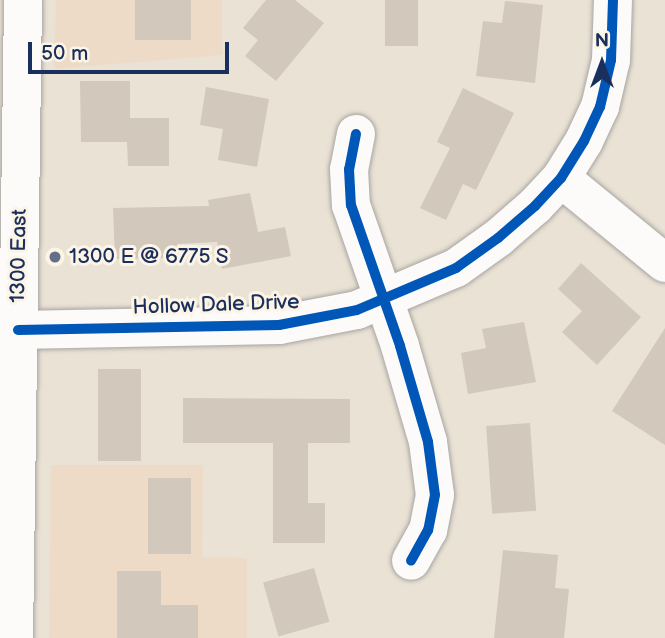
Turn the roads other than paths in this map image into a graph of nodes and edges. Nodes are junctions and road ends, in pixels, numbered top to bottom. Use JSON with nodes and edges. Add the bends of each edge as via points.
{"nodes":[{"id":1,"x":23,"y":0,"type":"edge"},
{"id":2,"x":613,"y":0,"type":"edge"},
{"id":3,"x":11,"y":87,"type":"edge"},
{"id":4,"x":356,"y":134,"type":"dead end"},
{"id":5,"x":561,"y":178,"type":"junction"},
{"id":6,"x":10,"y":225,"type":"edge"},
{"id":7,"x":665,"y":263,"type":"edge"},
{"id":8,"x":385,"y":301,"type":"junction"},
{"id":9,"x":18,"y":330,"type":"junction"},
{"id":10,"x":8,"y":514,"type":"edge"},
{"id":11,"x":411,"y":561,"type":"dead end"},
{"id":12,"x":8,"y":578,"type":"edge"},
{"id":13,"x":14,"y":638,"type":"edge"}],
"edges":[{"from":1,"to":3,"type":"street","name":"1300 East"},
{"from":2,"to":5,"type":"street","name":"Hollow Dale Drive","via":[[611,60],[600,107]]},
{"from":3,"to":6,"type":"street","name":"1300 East"},
{"from":4,"to":8,"type":"street","via":[[349,169],[351,205]]},
{"from":5,"to":7,"type":"street"},
{"from":5,"to":8,"type":"street","name":"Hollow Dale Drive","via":[[517,222],[466,261]]},
{"from":6,"to":9,"type":"street","name":"1300 East"},
{"from":8,"to":9,"type":"street","name":"Hollow Dale Drive","via":[[333,317],[279,325]]},
{"from":8,"to":11,"type":"street","via":[[420,407],[435,495],[429,530]]},
{"from":9,"to":10,"type":"street","name":"1300 East"},
{"from":10,"to":12,"type":"street","name":"1300 East"},
{"from":12,"to":13,"type":"street","name":"1300 East"}]}
